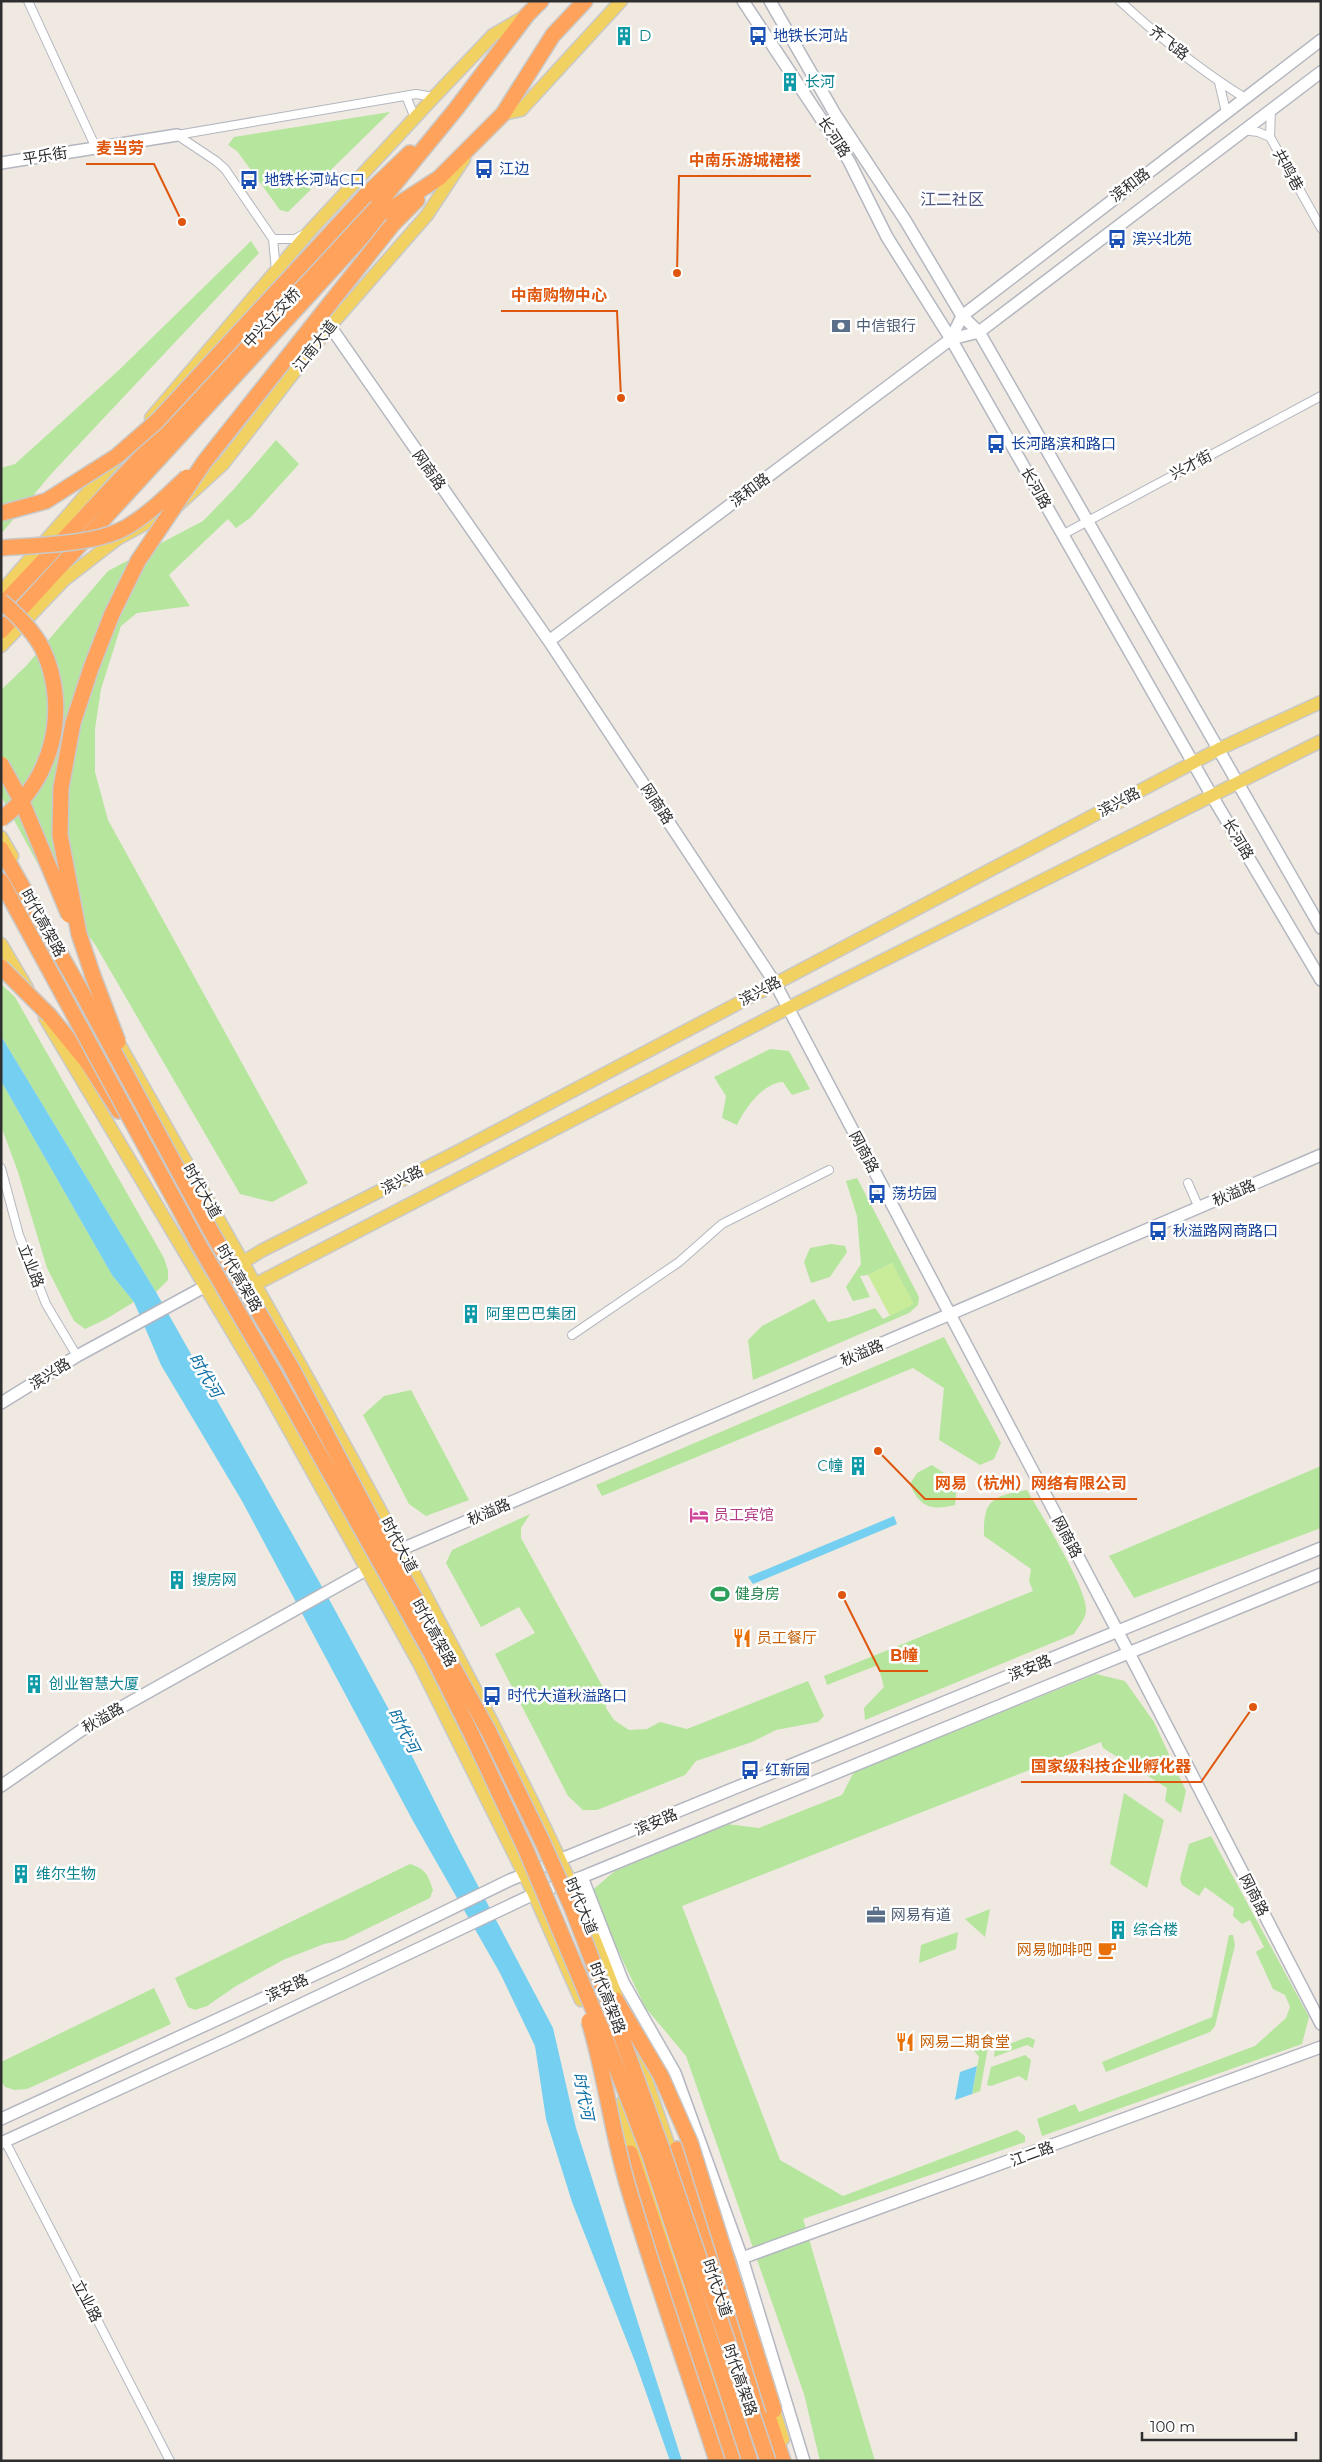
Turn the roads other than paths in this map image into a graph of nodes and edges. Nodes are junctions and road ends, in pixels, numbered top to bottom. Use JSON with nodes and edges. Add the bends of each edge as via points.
{"nodes":[{"id":1,"x":28,"y":1,"type":"edge"},
{"id":2,"x":541,"y":1,"type":"edge"},
{"id":3,"x":585,"y":1,"type":"edge"},
{"id":4,"x":622,"y":1,"type":"edge"},
{"id":5,"x":743,"y":1,"type":"edge"},
{"id":6,"x":770,"y":1,"type":"edge"},
{"id":7,"x":1120,"y":1,"type":"edge"},
{"id":8,"x":527,"y":15,"type":"junction"},
{"id":9,"x":1321,"y":40,"type":"edge"},
{"id":10,"x":1321,"y":72,"type":"edge"},
{"id":11,"x":1219,"y":82,"type":"junction"},
{"id":12,"x":406,"y":96,"type":"junction"},
{"id":13,"x":434,"y":97,"type":"junction"},
{"id":14,"x":1245,"y":98,"type":"junction"},
{"id":15,"x":456,"y":109,"type":"junction"},
{"id":16,"x":1270,"y":109,"type":"junction"},
{"id":17,"x":1226,"y":112,"type":"junction"},
{"id":18,"x":504,"y":114,"type":"junction"},
{"id":19,"x":415,"y":118,"type":"junction"},
{"id":20,"x":1243,"y":130,"type":"junction"},
{"id":21,"x":177,"y":135,"type":"junction"},
{"id":22,"x":1270,"y":138,"type":"junction"},
{"id":23,"x":472,"y":147,"type":"junction"},
{"id":24,"x":96,"y":148,"type":"junction"},
{"id":25,"x":1,"y":163,"type":"edge"},
{"id":26,"x":384,"y":215,"type":"junction"},
{"id":27,"x":1321,"y":228,"type":"edge"},
{"id":28,"x":309,"y":232,"type":"junction"},
{"id":29,"x":273,"y":239,"type":"junction"},
{"id":30,"x":276,"y":271,"type":"junction"},
{"id":31,"x":962,"y":316,"type":"junction"},
{"id":32,"x":330,"y":326,"type":"junction"},
{"id":33,"x":979,"y":332,"type":"junction"},
{"id":34,"x":951,"y":339,"type":"junction"},
{"id":35,"x":1321,"y":396,"type":"edge"},
{"id":36,"x":205,"y":460,"type":"junction"},
{"id":37,"x":1,"y":513,"type":"edge"},
{"id":38,"x":1086,"y":521,"type":"junction"},
{"id":39,"x":1062,"y":535,"type":"junction"},
{"id":40,"x":1,"y":548,"type":"edge"},
{"id":41,"x":1,"y":592,"type":"edge"},
{"id":42,"x":1,"y":601,"type":"edge"},
{"id":43,"x":1,"y":606,"type":"edge"},
{"id":44,"x":1,"y":631,"type":"edge"},
{"id":45,"x":549,"y":641,"type":"junction"},
{"id":46,"x":1,"y":646,"type":"edge"},
{"id":47,"x":1321,"y":702,"type":"edge"},
{"id":48,"x":1321,"y":742,"type":"edge"},
{"id":49,"x":1219,"y":749,"type":"junction"},
{"id":50,"x":1193,"y":763,"type":"junction"},
{"id":51,"x":1,"y":764,"type":"edge"},
{"id":52,"x":1238,"y":781,"type":"junction"},
{"id":53,"x":1212,"y":796,"type":"junction"},
{"id":54,"x":1,"y":819,"type":"edge"},
{"id":55,"x":1,"y":837,"type":"edge"},
{"id":56,"x":1,"y":849,"type":"edge"},
{"id":57,"x":1,"y":880,"type":"edge"},
{"id":58,"x":1,"y":895,"type":"edge"},
{"id":59,"x":1321,"y":928,"type":"edge"},
{"id":60,"x":78,"y":934,"type":"junction"},
{"id":61,"x":1,"y":944,"type":"edge"},
{"id":62,"x":38,"y":949,"type":"junction"},
{"id":63,"x":1,"y":967,"type":"edge"},
{"id":64,"x":1321,"y":980,"type":"edge"},
{"id":65,"x":775,"y":983,"type":"junction"},
{"id":66,"x":788,"y":1008,"type":"junction"},
{"id":67,"x":150,"y":1117,"type":"junction"},
{"id":68,"x":1321,"y":1155,"type":"edge"},
{"id":69,"x":1,"y":1168,"type":"edge"},
{"id":70,"x":829,"y":1170,"type":"dead end"},
{"id":71,"x":161,"y":1176,"type":"junction"},
{"id":72,"x":1188,"y":1183,"type":"dead end"},
{"id":73,"x":1199,"y":1208,"type":"junction"},
{"id":74,"x":242,"y":1262,"type":"junction"},
{"id":75,"x":256,"y":1284,"type":"junction"},
{"id":76,"x":204,"y":1287,"type":"junction"},
{"id":77,"x":950,"y":1315,"type":"junction"},
{"id":78,"x":572,"y":1334,"type":"dead end"},
{"id":79,"x":77,"y":1356,"type":"junction"},
{"id":80,"x":1,"y":1403,"type":"edge"},
{"id":81,"x":1321,"y":1548,"type":"edge"},
{"id":82,"x":402,"y":1549,"type":"junction"},
{"id":83,"x":366,"y":1570,"type":"junction"},
{"id":84,"x":1321,"y":1574,"type":"edge"},
{"id":85,"x":1117,"y":1631,"type":"junction"},
{"id":86,"x":1129,"y":1653,"type":"junction"},
{"id":87,"x":1,"y":1786,"type":"edge"},
{"id":88,"x":562,"y":1861,"type":"junction"},
{"id":89,"x":525,"y":1875,"type":"junction"},
{"id":90,"x":577,"y":1879,"type":"junction"},
{"id":91,"x":534,"y":1894,"type":"junction"},
{"id":92,"x":589,"y":1951,"type":"junction"},
{"id":93,"x":570,"y":1954,"type":"junction"},
{"id":94,"x":630,"y":1995,"type":"junction"},
{"id":95,"x":1321,"y":2024,"type":"edge"},
{"id":96,"x":1321,"y":2047,"type":"edge"},
{"id":97,"x":638,"y":2059,"type":"junction"},
{"id":98,"x":651,"y":2096,"type":"junction"},
{"id":99,"x":623,"y":2102,"type":"junction"},
{"id":100,"x":1,"y":2119,"type":"edge"},
{"id":101,"x":3,"y":2142,"type":"edge"},
{"id":102,"x":677,"y":2149,"type":"joint"},
{"id":103,"x":630,"y":2153,"type":"joint"},
{"id":104,"x":742,"y":2258,"type":"junction"},
{"id":105,"x":774,"y":2410,"type":"joint"},
{"id":106,"x":170,"y":2461,"type":"edge"},
{"id":107,"x":717,"y":2461,"type":"edge"},
{"id":108,"x":733,"y":2461,"type":"edge"},
{"id":109,"x":740,"y":2461,"type":"edge"},
{"id":110,"x":750,"y":2461,"type":"edge"},
{"id":111,"x":768,"y":2461,"type":"edge"},
{"id":112,"x":775,"y":2461,"type":"edge"},
{"id":113,"x":783,"y":2461,"type":"edge"},
{"id":114,"x":790,"y":2461,"type":"edge"},
{"id":115,"x":804,"y":2461,"type":"edge"}],
"edges":[{"from":1,"to":24,"type":"street"},
{"from":2,"to":8,"type":"highway"},
{"from":3,"to":18,"type":"highway","name":"江南大道","via":[[553,35]]},
{"from":4,"to":18,"type":"main road","via":[[521,110]]},
{"from":5,"to":34,"type":"main road","name":"长河路","via":[[849,161],[887,236]]},
{"from":6,"to":31,"type":"main road","name":"长河路","via":[[834,114],[905,220]]},
{"from":7,"to":11,"type":"street","name":"齐飞路"},
{"from":8,"to":13,"type":"main road","via":[[493,35]]},
{"from":8,"to":15,"type":"highway","name":"中兴立交桥"},
{"from":9,"to":14,"type":"main road","name":"滨和路"},
{"from":10,"to":16,"type":"main road","name":"滨和路"},
{"from":11,"to":14,"type":"street","name":"齐飞路"},
{"from":11,"to":17,"type":"street"},
{"from":12,"to":13,"type":"street"},
{"from":12,"to":19,"type":"street"},
{"from":12,"to":21,"type":"street"},
{"from":13,"to":19,"type":"main road"},
{"from":14,"to":17,"type":"main road","name":"滨和路"},
{"from":15,"to":26,"type":"highway","name":"中兴立交桥"},
{"from":15,"to":37,"type":"highway","bridge":true,"via":[[365,196],[157,421],[124,450],[46,501]]},
{"from":16,"to":20,"type":"main road","name":"滨和路"},
{"from":16,"to":22,"type":"street","name":"共鸣巷"},
{"from":17,"to":31,"type":"main road","name":"滨和路"},
{"from":18,"to":23,"type":"highway","name":"江南大道"},
{"from":19,"to":28,"type":"main road"},
{"from":20,"to":22,"type":"street","name":"共鸣巷"},
{"from":20,"to":33,"type":"main road","name":"滨和路"},
{"from":21,"to":24,"type":"main road","name":"平乐街"},
{"from":21,"to":29,"type":"street","via":[[225,169]]},
{"from":22,"to":27,"type":"street","name":"共鸣巷"},
{"from":23,"to":26,"type":"highway","via":[[439,178]]},
{"from":23,"to":32,"type":"main road","name":"江南大道","via":[[427,216]]},
{"from":24,"to":25,"type":"main road","name":"平乐街"},
{"from":26,"to":36,"type":"highway","bridge":true},
{"from":26,"to":43,"type":"highway","name":"中兴立交桥","bridge":true},
{"from":26,"to":44,"type":"highway","name":"中兴立交桥","bridge":true},
{"from":28,"to":29,"type":"street","via":[[295,239]]},
{"from":28,"to":30,"type":"main road"},
{"from":29,"to":30,"type":"street"},
{"from":30,"to":41,"type":"main road","via":[[67,520]]},
{"from":31,"to":33,"type":"main road","name":"长河路"},
{"from":31,"to":34,"type":"main road","name":"滨和路"},
{"from":32,"to":45,"type":"main road","name":"网商路"},
{"from":32,"to":46,"type":"main road","name":"江南大道","via":[[223,464],[176,507],[117,540],[64,580]]},
{"from":33,"to":34,"type":"main road","name":"滨和路"},
{"from":33,"to":38,"type":"main road","name":"长河路"},
{"from":34,"to":39,"type":"main road","name":"长河路"},
{"from":34,"to":45,"type":"main road","name":"滨和路"},
{"from":35,"to":38,"type":"street","name":"兴才街"},
{"from":36,"to":40,"type":"highway","bridge":true,"via":[[129,526],[105,536]]},
{"from":36,"to":60,"type":"highway","bridge":true,"via":[[138,561],[109,623],[73,723],[61,788],[60,835]]},
{"from":38,"to":39,"type":"street","name":"兴才街"},
{"from":38,"to":49,"type":"main road","name":"长河路"},
{"from":39,"to":50,"type":"main road","name":"长河路"},
{"from":42,"to":54,"type":"highway","bridge":true,"via":[[20,617],[43,649],[55,695],[55,724],[50,754],[27,795]]},
{"from":45,"to":65,"type":"main road","name":"网商路"},
{"from":47,"to":49,"type":"main road","name":"滨兴路"},
{"from":48,"to":52,"type":"main road","name":"滨兴路"},
{"from":49,"to":50,"type":"main road","name":"滨兴路"},
{"from":49,"to":52,"type":"main road","name":"长河路"},
{"from":50,"to":53,"type":"main road","name":"长河路"},
{"from":50,"to":65,"type":"main road","name":"滨兴路"},
{"from":51,"to":60,"type":"highway","bridge":true,"via":[[39,839],[56,887]]},
{"from":52,"to":53,"type":"main road","name":"滨兴路"},
{"from":52,"to":59,"type":"main road","name":"长河路"},
{"from":53,"to":64,"type":"main road","name":"长河路"},
{"from":53,"to":66,"type":"main road","name":"滨兴路"},
{"from":55,"to":74,"type":"main road","name":"时代大道"},
{"from":56,"to":67,"type":"highway","name":"时代高架路","bridge":true},
{"from":57,"to":62,"type":"highway","name":"时代高架路"},
{"from":58,"to":62,"type":"highway"},
{"from":60,"to":67,"type":"highway","bridge":true,"via":[[101,1001]]},
{"from":61,"to":76,"type":"main road","name":"时代大道"},
{"from":62,"to":71,"type":"highway","name":"时代高架路","bridge":true},
{"from":63,"to":71,"type":"highway","bridge":true,"via":[[50,1015],[88,1063]]},
{"from":65,"to":66,"type":"main road","name":"网商路"},
{"from":65,"to":74,"type":"main road","name":"滨兴路"},
{"from":66,"to":75,"type":"main road","name":"滨兴路"},
{"from":66,"to":77,"type":"main road","name":"网商路"},
{"from":67,"to":92,"type":"highway","name":"时代高架路","bridge":true,"via":[[212,1233],[291,1367],[488,1730]]},
{"from":68,"to":73,"type":"main road","name":"秋溢路"},
{"from":69,"to":79,"type":"street","name":"立业路","via":[[19,1234],[46,1304]]},
{"from":70,"to":78,"type":"street","via":[[722,1224],[679,1262]]},
{"from":71,"to":93,"type":"highway","name":"时代高架路","bridge":true,"via":[[430,1651],[526,1850]]},
{"from":72,"to":73,"type":"street"},
{"from":73,"to":77,"type":"main road","name":"秋溢路"},
{"from":74,"to":75,"type":"main road","name":"时代大道"},
{"from":74,"to":76,"type":"main road","name":"滨兴路"},
{"from":75,"to":76,"type":"main road","name":"滨兴路"},
{"from":75,"to":82,"type":"main road","name":"时代大道"},
{"from":76,"to":79,"type":"main road","name":"滨兴路"},
{"from":76,"to":83,"type":"main road","name":"时代大道","via":[[272,1398]]},
{"from":77,"to":82,"type":"main road","name":"秋溢路"},
{"from":77,"to":85,"type":"main road","name":"网商路"},
{"from":79,"to":80,"type":"main road","name":"滨兴路"},
{"from":81,"to":85,"type":"main road","name":"滨安路"},
{"from":82,"to":88,"type":"main road","name":"时代大道"},
{"from":83,"to":87,"type":"main road","name":"秋溢路","via":[[86,1728]]},
{"from":83,"to":89,"type":"main road","name":"时代大道","via":[[419,1663]]},
{"from":84,"to":86,"type":"main road","name":"滨安路"},
{"from":85,"to":86,"type":"main road","name":"网商路"},
{"from":85,"to":88,"type":"main road","name":"滨安路"},
{"from":86,"to":90,"type":"main road","name":"滨安路"},
{"from":86,"to":95,"type":"main road","name":"网商路"},
{"from":88,"to":89,"type":"main road","name":"滨安路"},
{"from":88,"to":90,"type":"main road","name":"时代大道"},
{"from":89,"to":91,"type":"main road","name":"时代大道"},
{"from":89,"to":100,"type":"main road","name":"滨安路"},
{"from":90,"to":91,"type":"main road","name":"滨安路"},
{"from":90,"to":94,"type":"main road"},
{"from":90,"to":97,"type":"main road","name":"时代大道"},
{"from":91,"to":99,"type":"main road","name":"时代大道"},
{"from":91,"to":101,"type":"main road","name":"滨安路"},
{"from":92,"to":105,"type":"highway","bridge":true,"via":[[662,2076],[678,2110]]},
{"from":92,"to":111,"type":"highway","name":"时代高架路","bridge":true,"via":[[662,2149]]},
{"from":93,"to":107,"type":"highway","bridge":true,"via":[[597,2047],[629,2191]]},
{"from":93,"to":110,"type":"highway","name":"时代高架路","bridge":true,"via":[[649,2153]]},
{"from":94,"to":97,"type":"main road"},
{"from":94,"to":104,"type":"main road","via":[[674,2073]]},
{"from":96,"to":104,"type":"main road","name":"江二路"},
{"from":97,"to":98,"type":"main road","name":"时代大道"},
{"from":98,"to":102,"type":"main road","via":[[667,2121]]},
{"from":98,"to":112,"type":"main road","name":"时代大道"},
{"from":99,"to":103,"type":"main road"},
{"from":99,"to":109,"type":"main road","name":"时代大道"},
{"from":101,"to":106,"type":"street","name":"立业路"},
{"from":102,"to":113,"type":"highway"},
{"from":103,"to":108,"type":"highway"},
{"from":104,"to":115,"type":"main road"},
{"from":105,"to":114,"type":"main road"}]}
